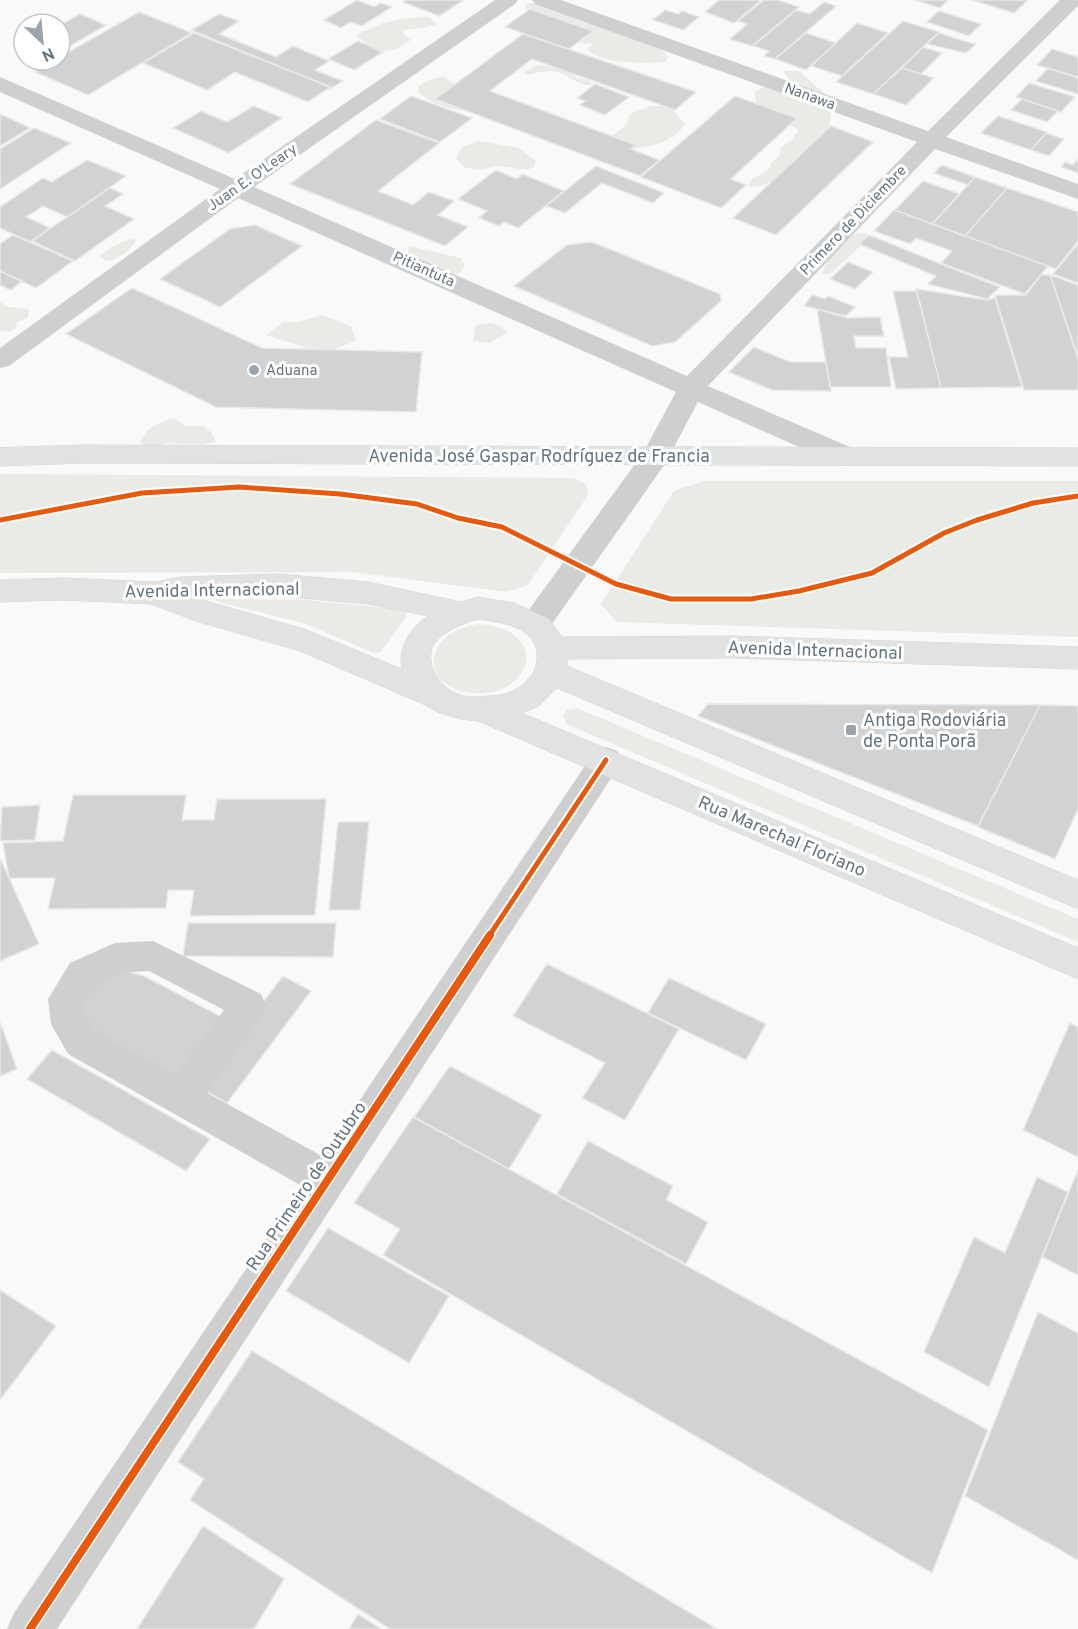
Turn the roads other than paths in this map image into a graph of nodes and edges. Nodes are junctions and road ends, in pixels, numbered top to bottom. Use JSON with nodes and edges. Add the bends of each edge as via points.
{"nodes":[{"id":1,"x":508,"y":0,"type":"edge"},
{"id":2,"x":542,"y":0,"type":"edge"},
{"id":3,"x":1072,"y":0,"type":"edge"},
{"id":4,"x":0,"y":84,"type":"edge"},
{"id":5,"x":931,"y":140,"type":"junction"},
{"id":6,"x":238,"y":187,"type":"junction"},
{"id":7,"x":1078,"y":192,"type":"edge"},
{"id":8,"x":0,"y":360,"type":"edge"},
{"id":9,"x":692,"y":387,"type":"junction"},
{"id":10,"x":0,"y":457,"type":"edge"},
{"id":11,"x":655,"y":457,"type":"junction"},
{"id":12,"x":847,"y":457,"type":"junction"},
{"id":13,"x":1078,"y":457,"type":"edge"},
{"id":14,"x":0,"y":591,"type":"edge"},
{"id":15,"x":155,"y":594,"type":"junction"},
{"id":16,"x":458,"y":612,"type":"junction"},
{"id":17,"x":546,"y":648,"type":"junction"},
{"id":18,"x":1078,"y":658,"type":"edge"},
{"id":19,"x":434,"y":695,"type":"junction"},
{"id":20,"x":486,"y":711,"type":"junction"},
{"id":21,"x":606,"y":760,"type":"junction"},
{"id":22,"x":1078,"y":896,"type":"edge"},
{"id":23,"x":1078,"y":964,"type":"edge"},
{"id":24,"x":182,"y":1098,"type":"junction"},
{"id":25,"x":328,"y":1180,"type":"junction"},
{"id":26,"x":30,"y":1629,"type":"edge"}],
"edges":[{"from":1,"to":6,"type":"street","name":"Juan E. O'Leary"},
{"from":2,"to":5,"type":"street","name":"Nanawa"},
{"from":3,"to":5,"type":"street","name":"Primero de Diciembre"},
{"from":4,"to":6,"type":"street","name":"Pitiantuta"},
{"from":5,"to":7,"type":"street","name":"Nanawa"},
{"from":5,"to":9,"type":"street","name":"Primero de Diciembre"},
{"from":6,"to":8,"type":"street","name":"Juan E. O'Leary"},
{"from":6,"to":9,"type":"street","name":"Pitiantuta"},
{"from":9,"to":11,"type":"street","name":"Primero de Diciembre"},
{"from":9,"to":12,"type":"street","name":"Pitiantuta"},
{"from":10,"to":11,"type":"main road","name":"Avenida José Gaspar Rodríguez de Francia"},
{"from":11,"to":12,"type":"main road","name":"Avenida José Gaspar Rodríguez de Francia"},
{"from":11,"to":17,"type":"street","name":"Primero de Diciembre"},
{"from":12,"to":13,"type":"main road","name":"Avenida José Gaspar Rodríguez de Francia"},
{"from":14,"to":15,"type":"main road","name":"Avenida Internacional","via":[[63,589]]},
{"from":15,"to":16,"type":"main road","name":"Avenida Internacional","via":[[182,588],[279,585],[368,593]]},
{"from":15,"to":19,"type":"main road","via":[[178,605],[354,660]]},
{"from":16,"to":17,"type":"main road","via":[[478,608],[519,614]]},
{"from":16,"to":19,"type":"main road","via":[[440,621],[417,649],[416,665],[422,681]]},
{"from":17,"to":18,"type":"main road","name":"Avenida Internacional","via":[[732,647]]},
{"from":17,"to":20,"type":"main road","via":[[542,687],[527,699]]},
{"from":17,"to":22,"type":"main road"},
{"from":19,"to":20,"type":"main road","via":[[464,708]]},
{"from":20,"to":21,"type":"main road","name":"Rua Marechal Floriano"},
{"from":21,"to":23,"type":"main road","name":"Rua Marechal Floriano"},
{"from":21,"to":25,"type":"street","name":"Rua Primeiro de Outubro"},
{"from":24,"to":24,"type":"street","via":[[81,1042],[69,1024],[66,999],[83,974],[115,958],[153,956],[248,1005]]},
{"from":24,"to":25,"type":"street"},
{"from":25,"to":26,"type":"street","name":"Rua Primeiro de Outubro"}]}
